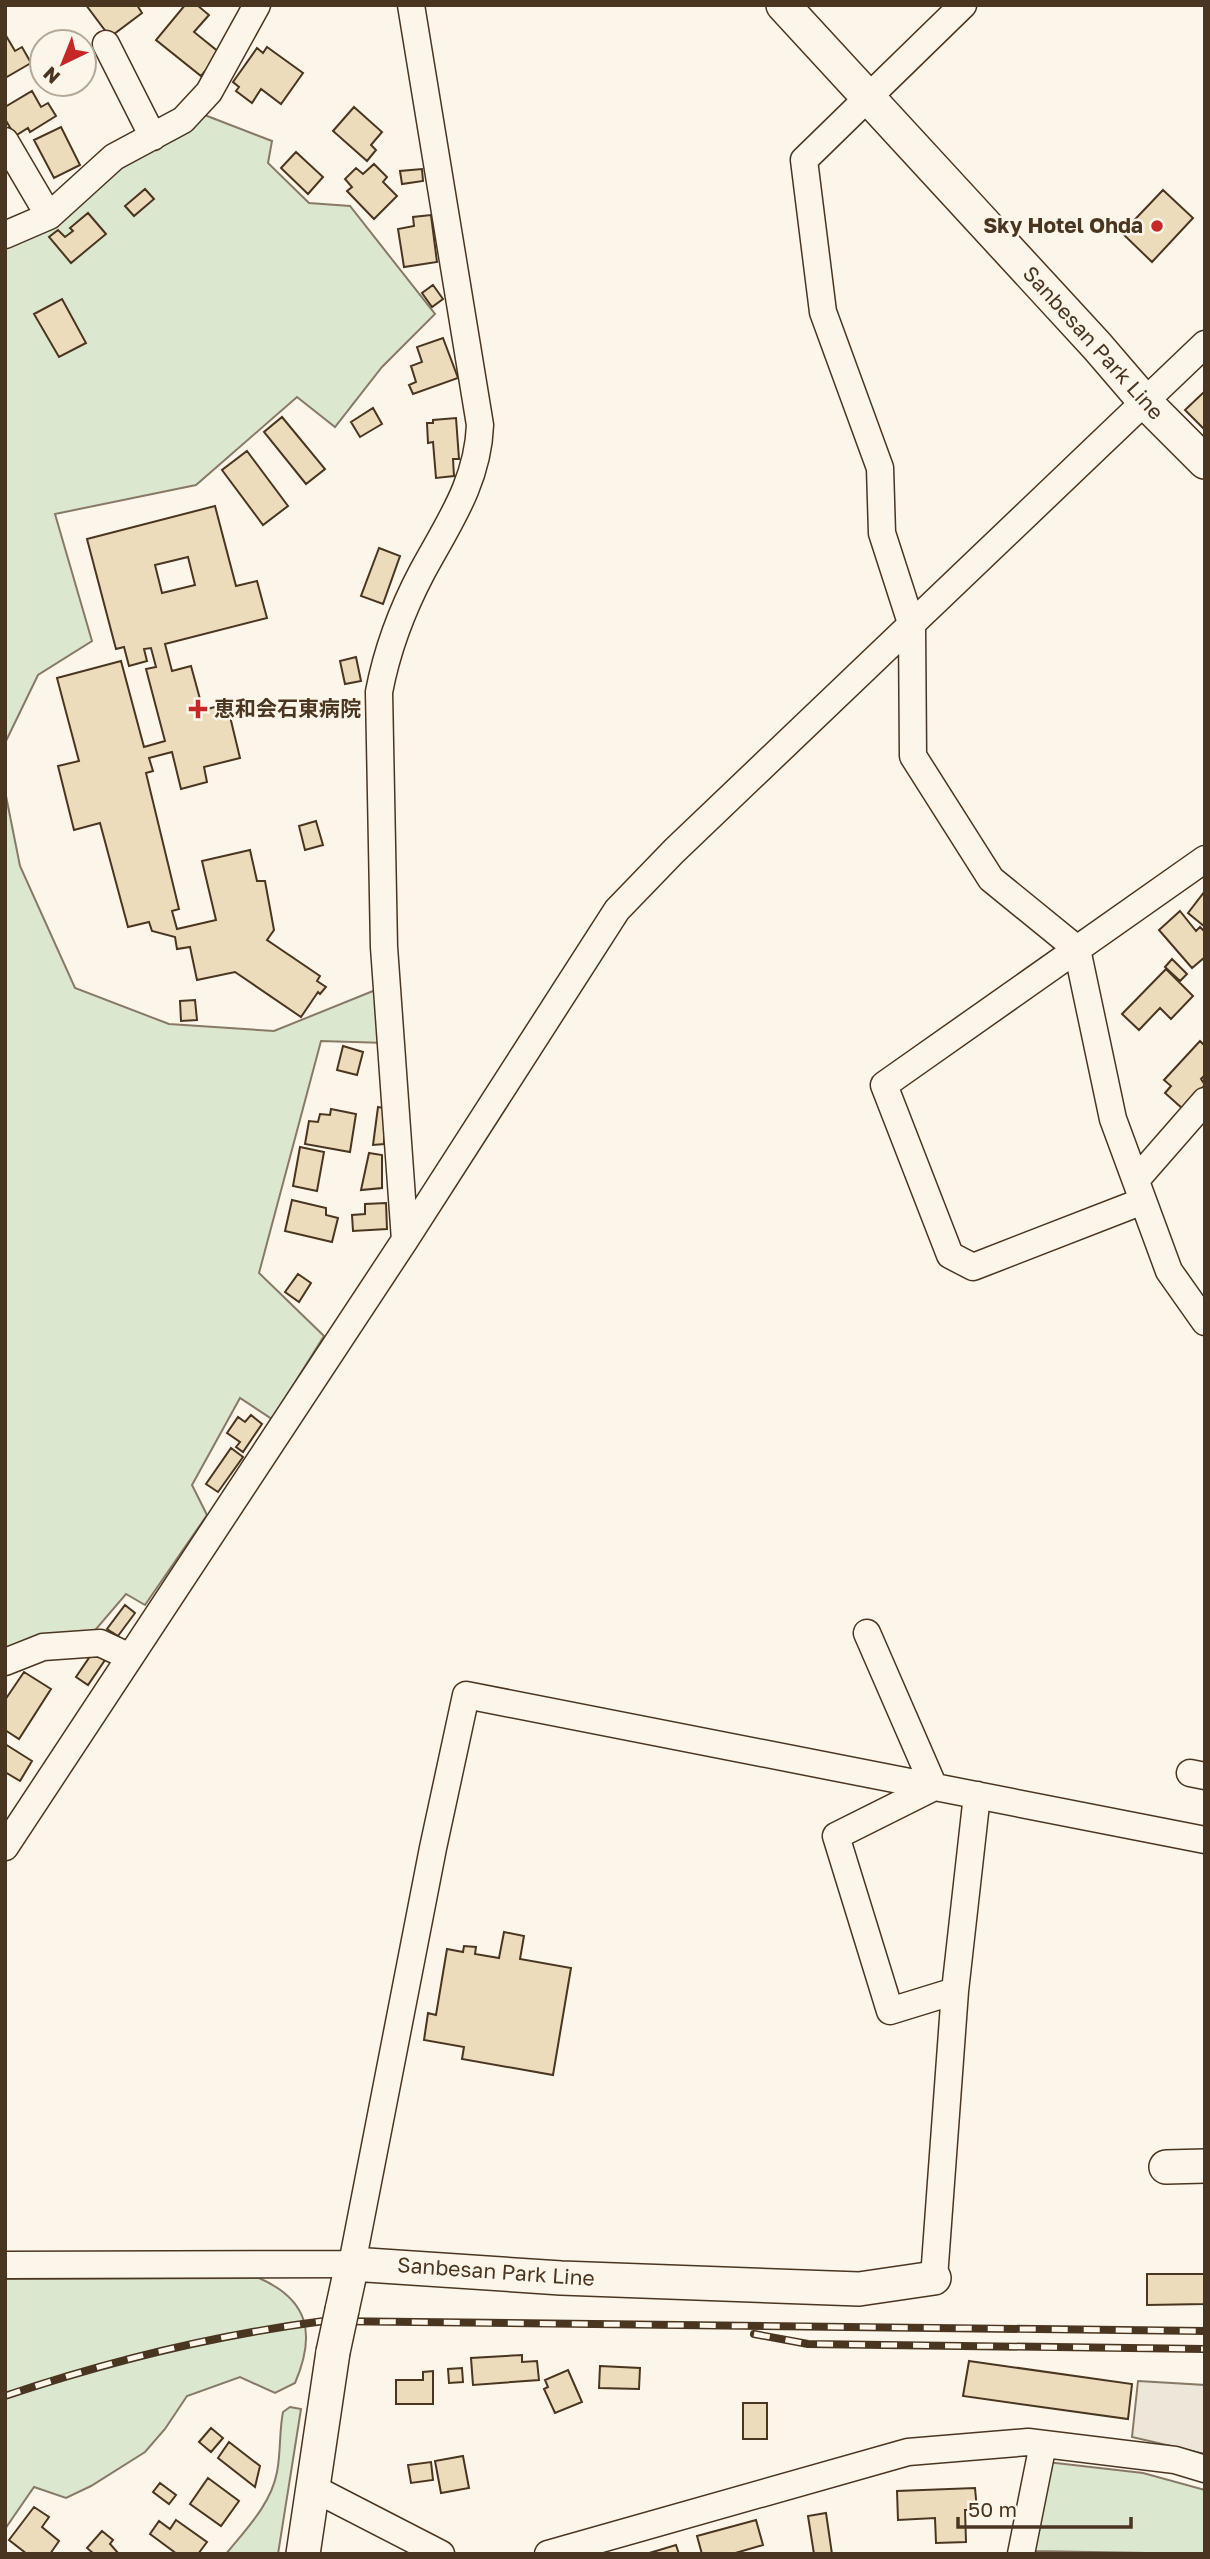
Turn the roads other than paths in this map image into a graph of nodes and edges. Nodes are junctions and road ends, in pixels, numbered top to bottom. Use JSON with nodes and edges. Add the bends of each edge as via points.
{"nodes":[{"id":1,"x":257,"y":5,"type":"edge"},
{"id":2,"x":411,"y":5,"type":"edge"},
{"id":3,"x":783,"y":5,"type":"edge"},
{"id":4,"x":963,"y":5,"type":"edge"},
{"id":5,"x":106,"y":44,"type":"dead end"},
{"id":6,"x":868,"y":98,"type":"junction"},
{"id":7,"x":153,"y":136,"type":"junction"},
{"id":8,"x":5,"y":141,"type":"edge"},
{"id":9,"x":49,"y":216,"type":"junction"},
{"id":10,"x":5,"y":235,"type":"edge"},
{"id":11,"x":1205,"y":344,"type":"edge"},
{"id":12,"x":1146,"y":403,"type":"junction"},
{"id":13,"x":1205,"y":462,"type":"edge"},
{"id":14,"x":912,"y":626,"type":"junction"},
{"id":15,"x":1205,"y":859,"type":"edge"},
{"id":16,"x":1077,"y":949,"type":"junction"},
{"id":17,"x":1205,"y":1101,"type":"edge"},
{"id":18,"x":1140,"y":1190,"type":"junction"},
{"id":19,"x":405,"y":1240,"type":"junction"},
{"id":20,"x":1205,"y":1322,"type":"edge"},
{"id":21,"x":867,"y":1633,"type":"dead end"},
{"id":22,"x":130,"y":1657,"type":"junction"},
{"id":23,"x":5,"y":1662,"type":"edge"},
{"id":24,"x":934,"y":1787,"type":"junction"},
{"id":25,"x":976,"y":1795,"type":"junction"},
{"id":26,"x":1205,"y":1840,"type":"edge"},
{"id":27,"x":5,"y":1847,"type":"edge"},
{"id":28,"x":955,"y":1991,"type":"junction"},
{"id":29,"x":1205,"y":2166,"type":"edge"},
{"id":30,"x":1166,"y":2167,"type":"dead end"},
{"id":31,"x":352,"y":2264,"type":"junction"},
{"id":32,"x":5,"y":2265,"type":"edge"},
{"id":33,"x":934,"y":2278,"type":"joint"},
{"id":34,"x":1042,"y":2444,"type":"junction"},
{"id":35,"x":1205,"y":2469,"type":"edge"},
{"id":36,"x":313,"y":2488,"type":"junction"},
{"id":37,"x":591,"y":2549,"type":"edge"},
{"id":38,"x":303,"y":2554,"type":"edge"},
{"id":39,"x":441,"y":2554,"type":"edge"},
{"id":40,"x":548,"y":2554,"type":"edge"},
{"id":41,"x":1021,"y":2554,"type":"edge"}],
"edges":[{"from":1,"to":7,"type":"street","via":[[209,92],[183,120]]},
{"from":2,"to":19,"type":"street","via":[[480,447],[459,509],[421,574],[387,652],[379,692],[384,947]]},
{"from":3,"to":6,"type":"main road","name":"Sanbesan Park Line"},
{"from":4,"to":6,"type":"street"},
{"from":5,"to":7,"type":"street"},
{"from":6,"to":12,"type":"main road","name":"Sanbesan Park Line"},
{"from":6,"to":14,"type":"street","via":[[804,160],[823,312],[880,468],[882,533]]},
{"from":7,"to":9,"type":"street","via":[[114,157]]},
{"from":8,"to":9,"type":"street"},
{"from":9,"to":10,"type":"street"},
{"from":11,"to":12,"type":"street"},
{"from":12,"to":13,"type":"main road","name":"Sanbesan Park Line"},
{"from":12,"to":14,"type":"street"},
{"from":14,"to":16,"type":"street","via":[[913,756],[991,879]]},
{"from":14,"to":19,"type":"street","via":[[617,910]]},
{"from":15,"to":16,"type":"street"},
{"from":16,"to":18,"type":"street","via":[[1113,1119]]},
{"from":16,"to":18,"type":"street","via":[[884,1085],[950,1255],[973,1267]]},
{"from":17,"to":18,"type":"street"},
{"from":18,"to":20,"type":"street","via":[[1169,1271]]},
{"from":19,"to":22,"type":"street"},
{"from":21,"to":24,"type":"street"},
{"from":22,"to":23,"type":"street","via":[[100,1643],[43,1647]]},
{"from":22,"to":27,"type":"street"},
{"from":24,"to":25,"type":"street"},
{"from":24,"to":28,"type":"street","via":[[836,1836],[890,2011]]},
{"from":24,"to":31,"type":"street","via":[[467,1695]]},
{"from":25,"to":26,"type":"street"},
{"from":25,"to":28,"type":"street"},
{"from":28,"to":33,"type":"street"},
{"from":29,"to":30,"type":"main road"},
{"from":31,"to":32,"type":"street"},
{"from":31,"to":33,"type":"main road","name":"Sanbesan Park Line","via":[[561,2278],[859,2289]]},
{"from":31,"to":36,"type":"main road","bridge":true,"via":[[333,2351]]},
{"from":34,"to":35,"type":"street","via":[[1175,2460]]},
{"from":34,"to":37,"type":"street","via":[[908,2452]]},
{"from":34,"to":41,"type":"street"},
{"from":36,"to":38,"type":"main road"},
{"from":36,"to":39,"type":"street"},
{"from":37,"to":40,"type":"street"}]}
